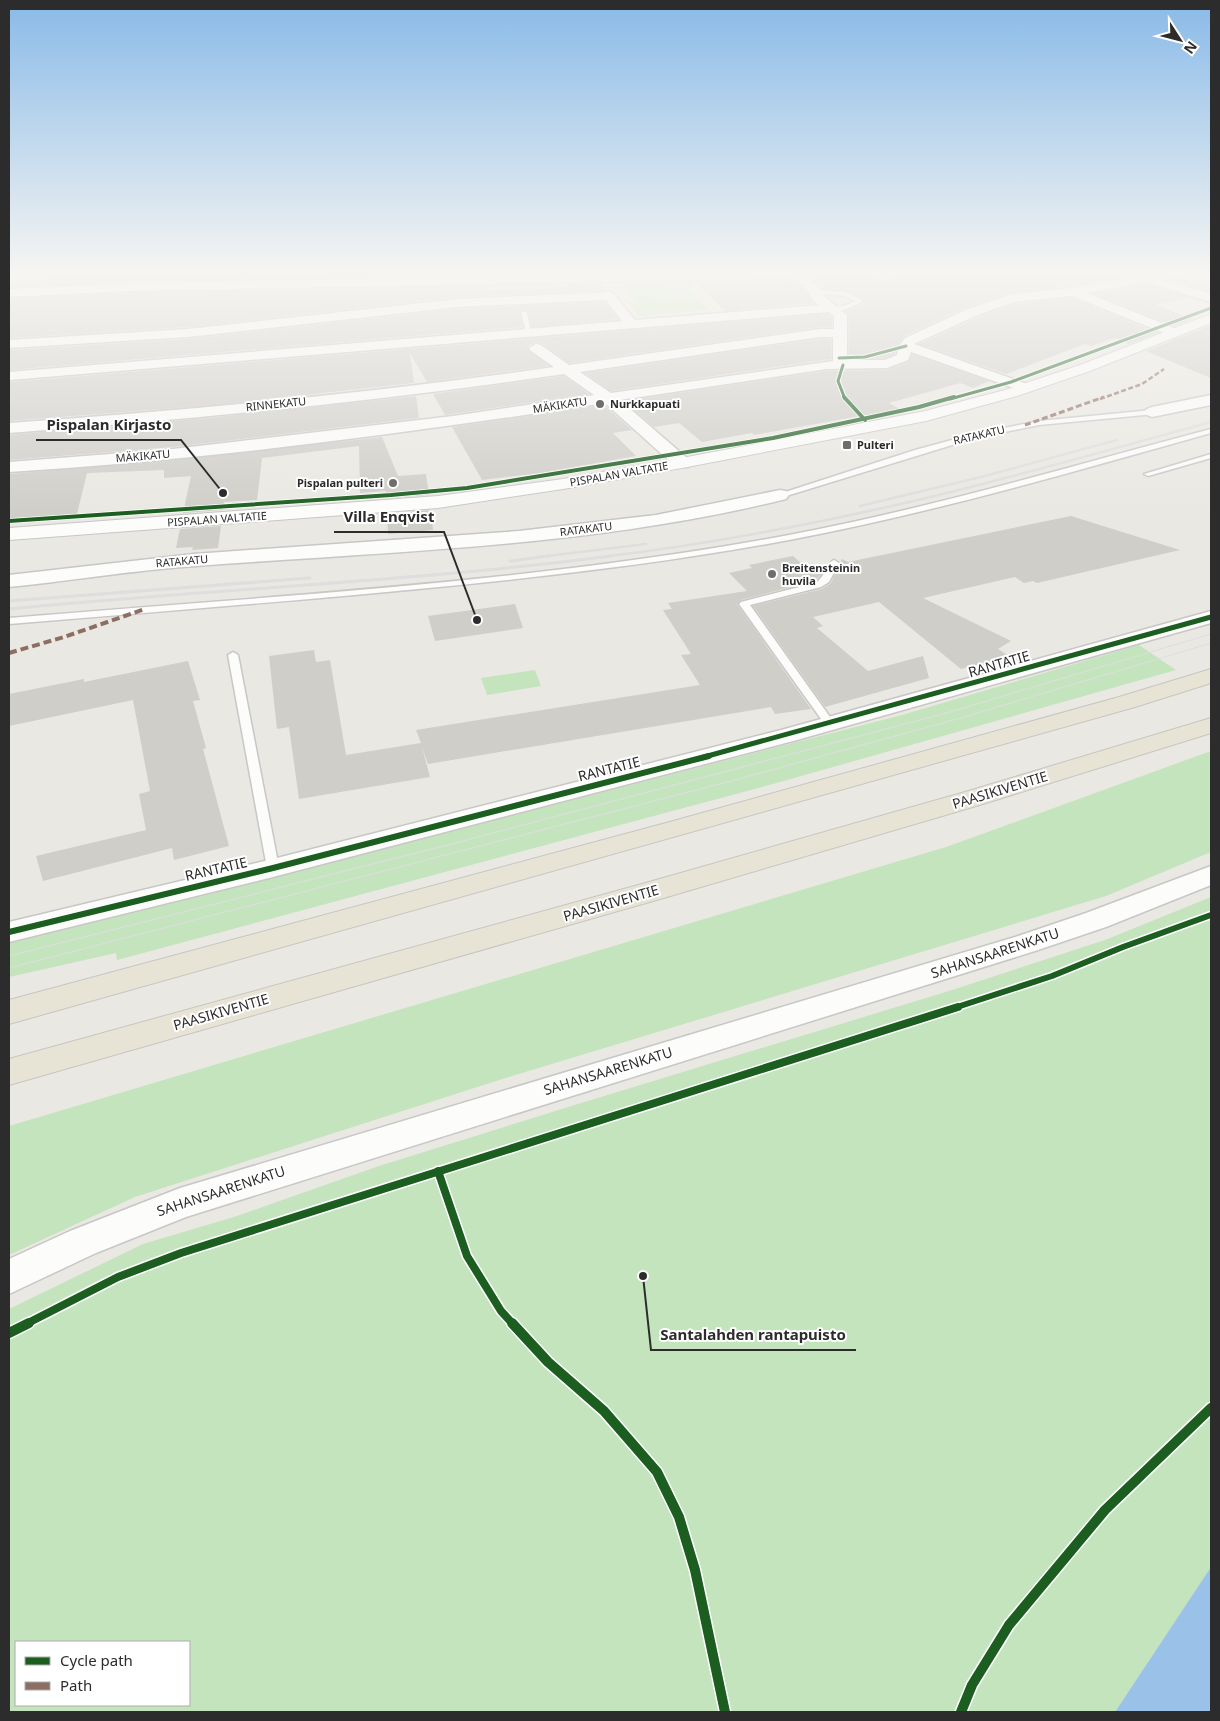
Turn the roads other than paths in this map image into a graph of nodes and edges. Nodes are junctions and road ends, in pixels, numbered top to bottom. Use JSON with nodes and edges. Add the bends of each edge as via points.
{"nodes":[{"id":1,"x":188,"y":352,"type":"edge"},
{"id":2,"x":282,"y":352,"type":"edge"},
{"id":3,"x":542,"y":352,"type":"edge"},
{"id":4,"x":684,"y":352,"type":"edge"},
{"id":5,"x":839,"y":352,"type":"edge"},
{"id":6,"x":904,"y":352,"type":"edge"},
{"id":7,"x":924,"y":352,"type":"edge"},
{"id":8,"x":1124,"y":352,"type":"edge"},
{"id":9,"x":188,"y":360,"type":"junction"},
{"id":10,"x":843,"y":365,"type":"junction"},
{"id":11,"x":567,"y":370,"type":"junction"},
{"id":12,"x":9,"y":376,"type":"edge"},
{"id":13,"x":1025,"y":388,"type":"junction"},
{"id":14,"x":608,"y":398,"type":"junction"},
{"id":15,"x":313,"y":400,"type":"junction"},
{"id":16,"x":1211,"y":400,"type":"edge"},
{"id":17,"x":1152,"y":412,"type":"joint"},
{"id":18,"x":9,"y":428,"type":"edge"},
{"id":19,"x":1211,"y":431,"type":"edge"},
{"id":20,"x":328,"y":436,"type":"junction"},
{"id":21,"x":1211,"y":456,"type":"edge"},
{"id":22,"x":682,"y":463,"type":"junction"},
{"id":23,"x":9,"y":467,"type":"edge"},
{"id":24,"x":1148,"y":474,"type":"dead end"},
{"id":25,"x":780,"y":495,"type":"joint"},
{"id":26,"x":9,"y":534,"type":"edge"},
{"id":27,"x":834,"y":563,"type":"dead end"},
{"id":28,"x":9,"y":581,"type":"edge"},
{"id":29,"x":1211,"y":617,"type":"edge"},
{"id":30,"x":9,"y":621,"type":"edge"},
{"id":31,"x":232,"y":655,"type":"dead end"},
{"id":32,"x":1211,"y":676,"type":"edge"},
{"id":33,"x":830,"y":724,"type":"junction"},
{"id":34,"x":1211,"y":725,"type":"edge"},
{"id":35,"x":273,"y":868,"type":"junction"},
{"id":36,"x":1211,"y":875,"type":"edge"},
{"id":37,"x":9,"y":932,"type":"edge"},
{"id":38,"x":236,"y":1008,"type":"junction"},
{"id":39,"x":9,"y":1012,"type":"edge"},
{"id":40,"x":9,"y":1072,"type":"edge"},
{"id":41,"x":9,"y":1091,"type":"edge"},
{"id":42,"x":9,"y":1277,"type":"edge"}],
"edges":[{"from":1,"to":9,"type":"street"},
{"from":2,"to":9,"type":"street"},
{"from":3,"to":11,"type":"street"},
{"from":4,"to":11,"type":"street","name":"RINNEKATU"},
{"from":5,"to":10,"type":"street"},
{"from":6,"to":10,"type":"street","name":"MÄKIKATU","via":[[897,361]]},
{"from":7,"to":13,"type":"street"},
{"from":8,"to":13,"type":"main road","name":"PISPALAN VALTATIE"},
{"from":9,"to":12,"type":"street"},
{"from":10,"to":14,"type":"street","name":"MÄKIKATU"},
{"from":11,"to":14,"type":"street"},
{"from":11,"to":15,"type":"street","name":"RINNEKATU"},
{"from":13,"to":22,"type":"main road","name":"PISPALAN VALTATIE","via":[[926,416]]},
{"from":14,"to":20,"type":"street","name":"MÄKIKATU"},
{"from":14,"to":22,"type":"street"},
{"from":15,"to":18,"type":"street","name":"RINNEKATU","via":[[182,415]]},
{"from":15,"to":20,"type":"street"},
{"from":16,"to":17,"type":"street"},
{"from":17,"to":25,"type":"lane","name":"RATAKATU","via":[[1051,421],[1001,430],[947,443]]},
{"from":19,"to":30,"type":"lane","via":[[888,518],[732,548],[497,578]]},
{"from":20,"to":23,"type":"street","name":"MÄKIKATU","via":[[173,454]]},
{"from":21,"to":24,"type":"lane"},
{"from":22,"to":26,"type":"main road","name":"PISPALAN VALTATIE","via":[[438,502]]},
{"from":25,"to":28,"type":"street","name":"RATAKATU","via":[[656,520],[519,537],[194,560]]},
{"from":27,"to":33,"type":"lane","via":[[826,580],[818,585],[744,604]]},
{"from":29,"to":33,"type":"street","name":"RANTATIE"},
{"from":31,"to":35,"type":"lane"},
{"from":32,"to":39,"type":"highway","via":[[695,824]]},
{"from":33,"to":35,"type":"street","name":"RANTATIE"},
{"from":34,"to":38,"type":"highway","name":"PAASIKIVENTIE","via":[[974,798]]},
{"from":35,"to":37,"type":"street","name":"RANTATIE"},
{"from":36,"to":42,"type":"street","name":"SAHANSAARENKATU","via":[[1016,947],[180,1203],[83,1242]]},
{"from":38,"to":40,"type":"highway","name":"PAASIKIVENTIE"},
{"from":38,"to":41,"type":"highway"}]}
